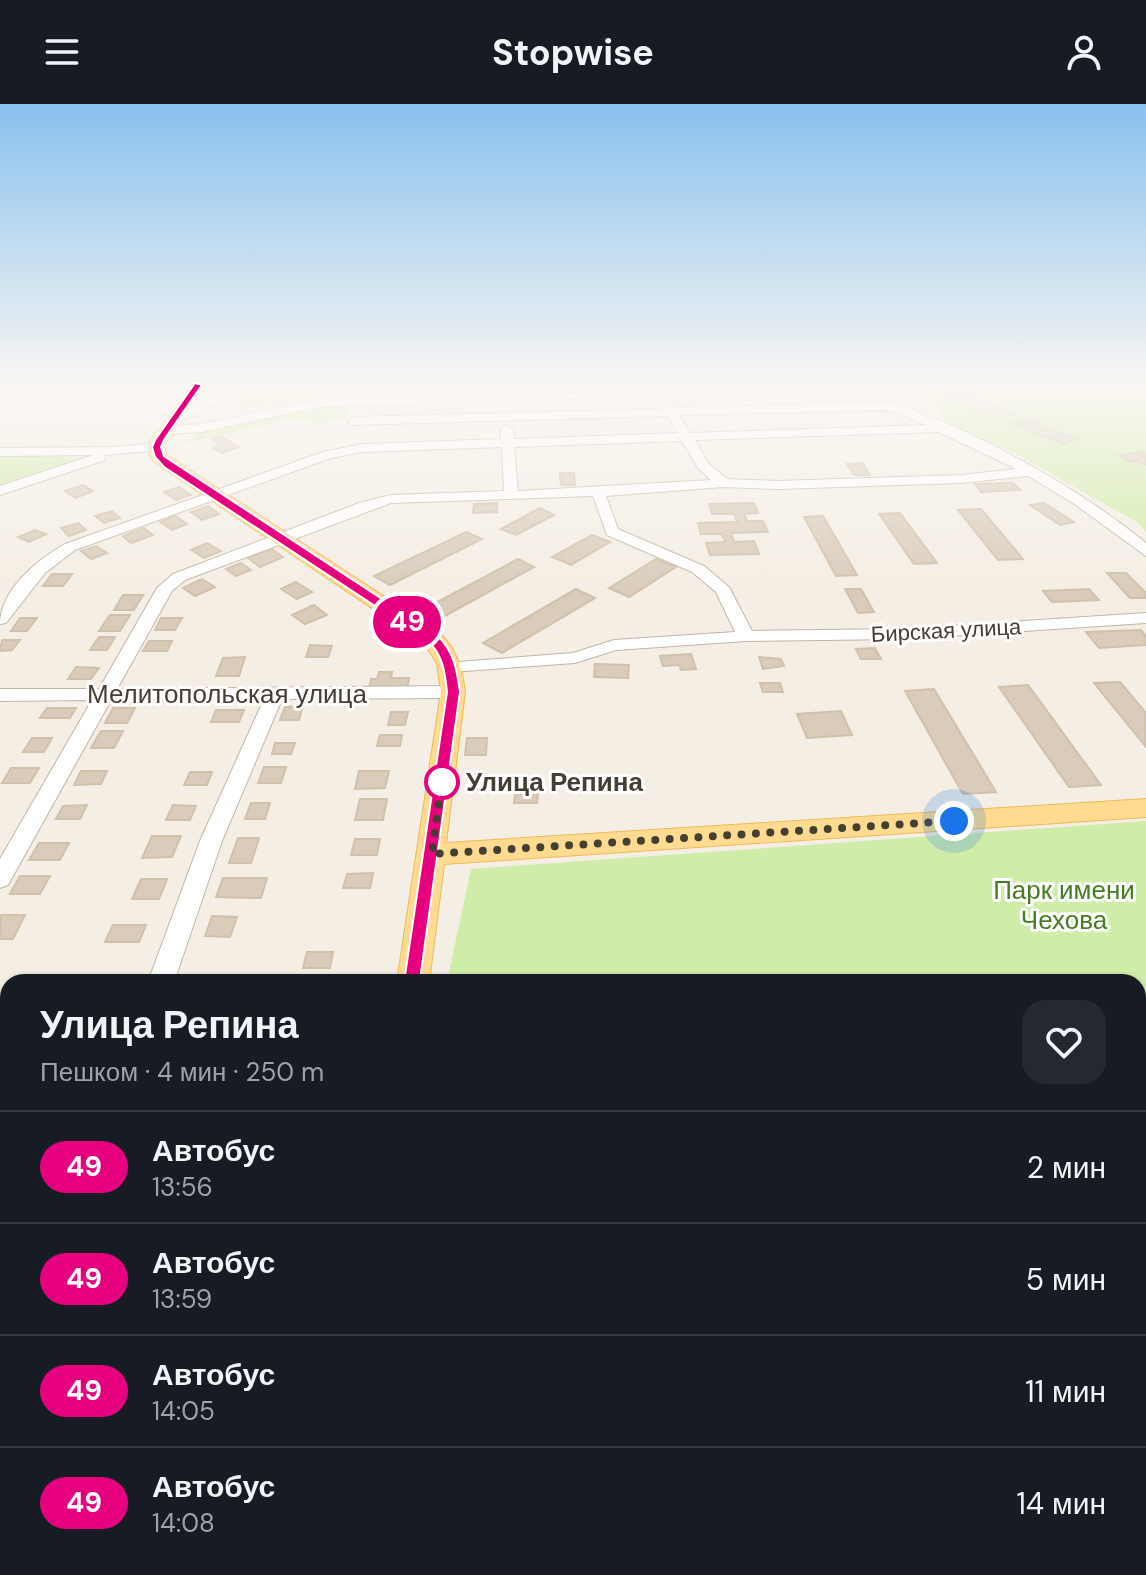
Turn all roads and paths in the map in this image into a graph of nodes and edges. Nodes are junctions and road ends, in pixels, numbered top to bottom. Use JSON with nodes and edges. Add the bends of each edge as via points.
{"nodes":[{"id":1,"x":108,"y":454,"type":"edge"},
{"id":2,"x":160,"y":454,"type":"edge"},
{"id":3,"x":335,"y":454,"type":"edge"},
{"id":4,"x":509,"y":454,"type":"edge"},
{"id":5,"x":696,"y":454,"type":"edge"},
{"id":6,"x":992,"y":454,"type":"edge"},
{"id":7,"x":1028,"y":472,"type":"junction"},
{"id":8,"x":723,"y":483,"type":"junction"},
{"id":9,"x":0,"y":491,"type":"edge"},
{"id":10,"x":598,"y":492,"type":"junction"},
{"id":11,"x":213,"y":496,"type":"junction"},
{"id":12,"x":511,"y":496,"type":"junction"},
{"id":13,"x":279,"y":538,"type":"junction"},
{"id":14,"x":1146,"y":551,"type":"edge"},
{"id":15,"x":1146,"y":618,"type":"edge"},
{"id":16,"x":0,"y":619,"type":"edge"},
{"id":17,"x":746,"y":636,"type":"junction"},
{"id":18,"x":451,"y":667,"type":"junction"},
{"id":19,"x":453,"y":692,"type":"junction"},
{"id":20,"x":105,"y":694,"type":"junction"},
{"id":21,"x":275,"y":694,"type":"junction"},
{"id":22,"x":0,"y":695,"type":"edge"},
{"id":23,"x":1146,"y":808,"type":"edge"},
{"id":24,"x":432,"y":854,"type":"junction"},
{"id":25,"x":0,"y":879,"type":"edge"},
{"id":26,"x":164,"y":974,"type":"edge"},
{"id":27,"x":414,"y":974,"type":"edge"}],
"edges":[{"from":1,"to":9,"type":"street"},
{"from":2,"to":11,"type":"main road"},
{"from":3,"to":11,"type":"street"},
{"from":4,"to":12,"type":"street"},
{"from":5,"to":8,"type":"street"},
{"from":6,"to":7,"type":"street"},
{"from":7,"to":8,"type":"street","via":[[947,479]]},
{"from":7,"to":14,"type":"street","via":[[1111,520]]},
{"from":8,"to":10,"type":"street"},
{"from":10,"to":12,"type":"street"},
{"from":10,"to":17,"type":"street","via":[[612,532],[698,569],[723,590]]},
{"from":11,"to":13,"type":"main road"},
{"from":11,"to":16,"type":"street","via":[[50,558]]},
{"from":12,"to":13,"type":"street","via":[[391,499]]},
{"from":13,"to":18,"type":"main road","via":[[432,638]]},
{"from":13,"to":20,"type":"street","via":[[179,577],[165,588]]},
{"from":15,"to":17,"type":"street","name":"Бирская улица","via":[[903,634]]},
{"from":17,"to":18,"type":"street","name":"Бирская улица","via":[[614,645],[575,658]]},
{"from":18,"to":19,"type":"main road"},
{"from":19,"to":21,"type":"street","name":"Мелитопольская улица"},
{"from":19,"to":24,"type":"main road"},
{"from":20,"to":21,"type":"street","name":"Мелитопольская улица"},
{"from":20,"to":22,"type":"street","name":"Мелитопольская улица"},
{"from":20,"to":25,"type":"street"},
{"from":21,"to":26,"type":"street","via":[[211,841]]},
{"from":23,"to":24,"type":"main road"},
{"from":24,"to":27,"type":"main road"}]}
